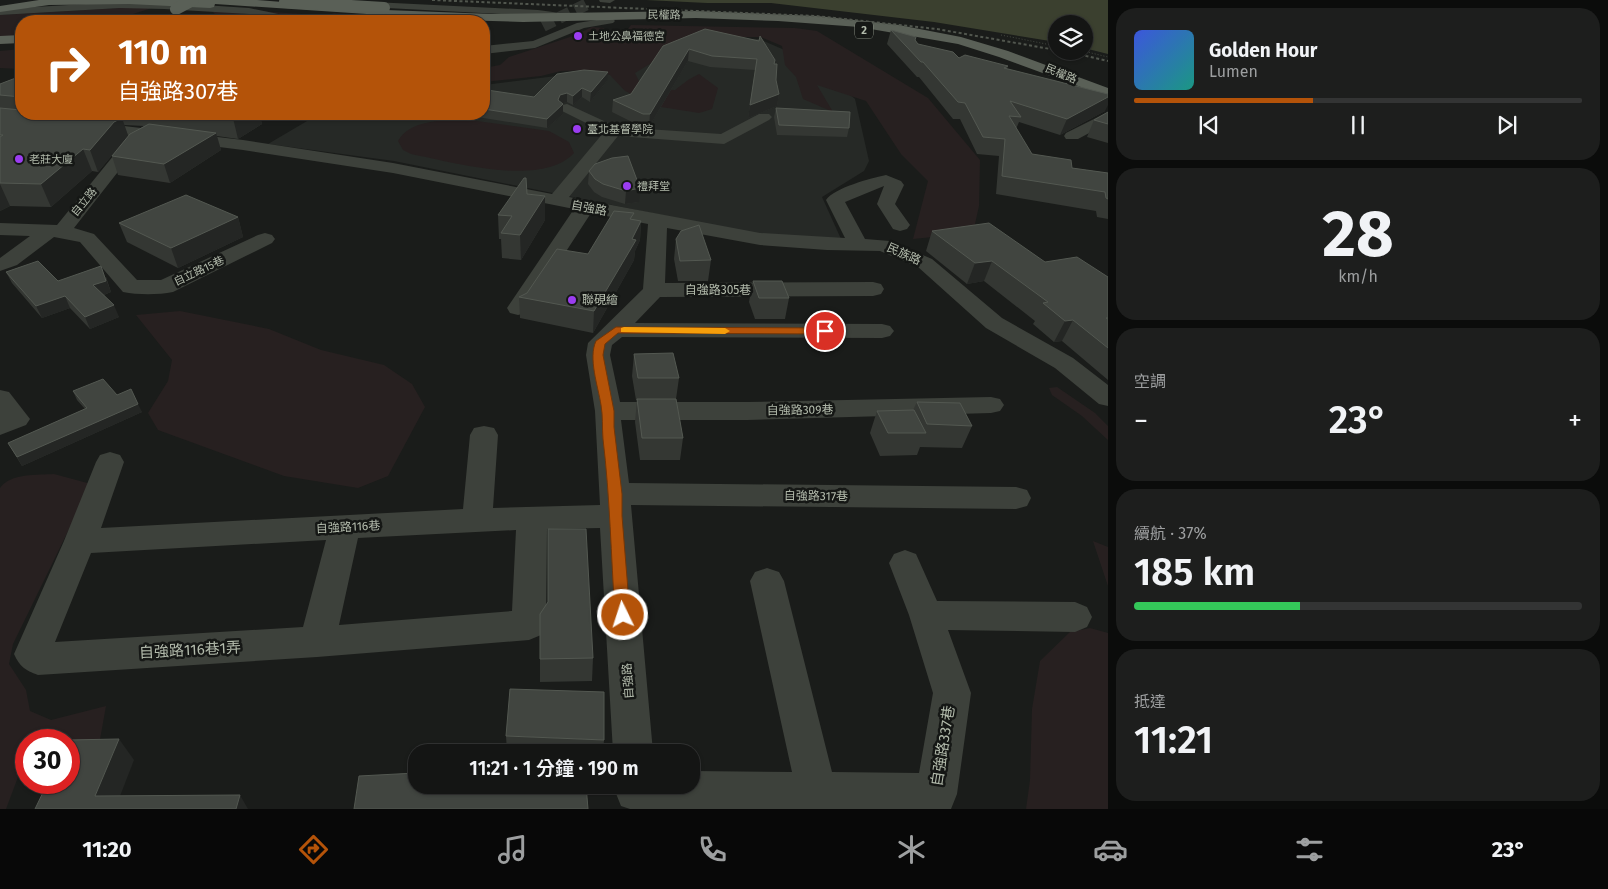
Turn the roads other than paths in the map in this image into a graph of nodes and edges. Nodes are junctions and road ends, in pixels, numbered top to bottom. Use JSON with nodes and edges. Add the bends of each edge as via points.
{"nodes":[{"id":1,"x":209,"y":0,"type":"edge"},
{"id":2,"x":604,"y":0,"type":"edge"},
{"id":3,"x":610,"y":0,"type":"edge"},
{"id":4,"x":108,"y":1,"type":"edge"},
{"id":5,"x":273,"y":6,"type":"edge"},
{"id":6,"x":188,"y":7,"type":"edge"},
{"id":7,"x":228,"y":9,"type":"junction"},
{"id":8,"x":0,"y":10,"type":"edge"},
{"id":9,"x":161,"y":11,"type":"junction"},
{"id":10,"x":269,"y":15,"type":"edge"},
{"id":11,"x":324,"y":15,"type":"edge"},
{"id":12,"x":390,"y":15,"type":"edge"},
{"id":13,"x":428,"y":15,"type":"edge"},
{"id":14,"x":443,"y":15,"type":"edge"},
{"id":15,"x":560,"y":16,"type":"junction"},
{"id":16,"x":490,"y":20,"type":"edge"},
{"id":17,"x":490,"y":21,"type":"edge"},
{"id":18,"x":609,"y":21,"type":"junction"},
{"id":19,"x":490,"y":22,"type":"edge"},
{"id":20,"x":535,"y":26,"type":"junction"},
{"id":21,"x":0,"y":40,"type":"edge"},
{"id":22,"x":15,"y":41,"type":"edge"},
{"id":23,"x":15,"y":42,"type":"edge"},
{"id":24,"x":490,"y":42,"type":"edge"},
{"id":25,"x":0,"y":44,"type":"edge"},
{"id":26,"x":490,"y":51,"type":"edge"},
{"id":27,"x":1046,"y":86,"type":"edge"},
{"id":28,"x":1067,"y":89,"type":"junction"},
{"id":29,"x":1108,"y":93,"type":"edge"},
{"id":30,"x":1108,"y":102,"type":"edge"},
{"id":31,"x":567,"y":108,"type":"edge"},
{"id":32,"x":764,"y":117,"type":"edge"},
{"id":33,"x":1108,"y":117,"type":"edge"},
{"id":34,"x":74,"y":126,"type":"edge"},
{"id":35,"x":146,"y":128,"type":"junction"},
{"id":36,"x":614,"y":131,"type":"junction"},
{"id":37,"x":1072,"y":136,"type":"edge"},
{"id":38,"x":556,"y":201,"type":"junction"},
{"id":39,"x":585,"y":207,"type":"junction"},
{"id":40,"x":658,"y":221,"type":"junction"},
{"id":41,"x":900,"y":225,"type":"dead end"},
{"id":42,"x":0,"y":229,"type":"edge"},
{"id":43,"x":56,"y":230,"type":"junction"},
{"id":44,"x":265,"y":239,"type":"dead end"},
{"id":45,"x":858,"y":244,"type":"junction"},
{"id":46,"x":0,"y":265,"type":"edge"},
{"id":47,"x":873,"y":289,"type":"dead end"},
{"id":48,"x":654,"y":290,"type":"junction"},
{"id":49,"x":518,"y":308,"type":"edge"},
{"id":50,"x":616,"y":330,"type":"junction"},
{"id":51,"x":882,"y":331,"type":"dead end"},
{"id":52,"x":0,"y":398,"type":"edge"},
{"id":53,"x":1108,"y":398,"type":"edge"},
{"id":54,"x":991,"y":406,"type":"dead end"},
{"id":55,"x":608,"y":411,"type":"junction"},
{"id":56,"x":0,"y":426,"type":"edge"},
{"id":57,"x":484,"y":435,"type":"dead end"},
{"id":58,"x":110,"y":462,"type":"dead end"},
{"id":59,"x":1016,"y":498,"type":"dead end"},
{"id":60,"x":616,"y":505,"type":"junction"},
{"id":61,"x":532,"y":518,"type":"junction"},
{"id":62,"x":477,"y":520,"type":"junction"},
{"id":63,"x":346,"y":527,"type":"junction"},
{"id":64,"x":80,"y":541,"type":"junction"},
{"id":65,"x":905,"y":563,"type":"dead end"},
{"id":66,"x":766,"y":581,"type":"dead end"},
{"id":67,"x":926,"y":615,"type":"junction"},
{"id":68,"x":1075,"y":616,"type":"dead end"},
{"id":69,"x":318,"y":642,"type":"junction"},
{"id":70,"x":632,"y":744,"type":"edge"},
{"id":71,"x":700,"y":788,"type":"edge"},
{"id":72,"x":817,"y":794,"type":"junction"}],
"edges":[{"from":1,"to":5,"type":"main road","name":"民權路","number":"2"},
{"from":2,"to":3,"type":"street"},
{"from":4,"to":6,"type":"main road","name":"民權路"},
{"from":4,"to":8,"type":"main road","name":"民權路","via":[[49,2]]},
{"from":4,"to":9,"type":"street"},
{"from":5,"to":6,"type":"main road","name":"民權路","number":"2"},
{"from":5,"to":7,"type":"street"},
{"from":5,"to":11,"type":"main road"},
{"from":5,"to":12,"type":"main road","name":"民權路","number":"2"},
{"from":5,"to":13,"type":"main road","name":"民權路","number":"2"},
{"from":5,"to":14,"type":"main road","bridge":true,"via":[[384,8]]},
{"from":5,"to":15,"type":"street","via":[[357,4]]},
{"from":6,"to":9,"type":"main road"},
{"from":7,"to":9,"type":"street"},
{"from":7,"to":10,"type":"street"},
{"from":8,"to":9,"type":"street","via":[[120,5]]},
{"from":15,"to":20,"type":"main road","name":"民權路","number":"2"},
{"from":15,"to":29,"type":"main road","name":"民權路","number":"2","via":[[735,16],[884,27],[1001,52]]},
{"from":16,"to":20,"type":"main road","name":"民權路","number":"2"},
{"from":17,"to":20,"type":"main road","bridge":true},
{"from":18,"to":19,"type":"main road","name":"民權路","number":"2"},
{"from":18,"to":26,"type":"street","name":"民權路","via":[[581,25],[535,44]]},
{"from":18,"to":28,"type":"main road","name":"民權路","number":"2","via":[[760,22],[896,34],[989,56]]},
{"from":20,"to":24,"type":"street","via":[[501,41]]},
{"from":21,"to":22,"type":"main road"},
{"from":23,"to":25,"type":"street"},
{"from":27,"to":28,"type":"street"},
{"from":28,"to":30,"type":"street"},
{"from":31,"to":36,"type":"street"},
{"from":32,"to":36,"type":"street","via":[[724,139]]},
{"from":33,"to":37,"type":"street"},
{"from":34,"to":35,"type":"street","name":"自強路"},
{"from":35,"to":38,"type":"street","name":"自強路","via":[[392,168]]},
{"from":35,"to":43,"type":"street","name":"自立路"},
{"from":36,"to":38,"type":"street"},
{"from":38,"to":39,"type":"street","name":"自強路"},
{"from":39,"to":40,"type":"street","name":"自強路"},
{"from":39,"to":49,"type":"street"},
{"from":40,"to":45,"type":"street","name":"民族路","via":[[760,239]]},
{"from":40,"to":48,"type":"street"},
{"from":41,"to":45,"type":"street","via":[[886,204],[895,184],[886,180],[856,190],[835,200]]},
{"from":42,"to":43,"type":"street"},
{"from":43,"to":44,"type":"street","name":"自立路15巷","via":[[87,238],[131,287],[165,287]]},
{"from":43,"to":46,"type":"street","name":"自立路"},
{"from":45,"to":53,"type":"street","name":"民族路","via":[[883,245],[925,263],[994,323],[1064,362]]},
{"from":47,"to":48,"type":"street","name":"自強路305巷"},
{"from":48,"to":50,"type":"street","name":"自強路"},
{"from":50,"to":51,"type":"street"},
{"from":50,"to":55,"type":"street","name":"自強路","via":[[600,343],[598,355]]},
{"from":52,"to":56,"type":"street","via":[[17,419]]},
{"from":54,"to":55,"type":"street","name":"自強路309巷"},
{"from":55,"to":60,"type":"street","name":"自強路"},
{"from":57,"to":62,"type":"street"},
{"from":58,"to":64,"type":"street"},
{"from":59,"to":60,"type":"street","name":"自強路317巷"},
{"from":60,"to":61,"type":"street","name":"自強路116巷"},
{"from":60,"to":70,"type":"street","name":"自強路"},
{"from":61,"to":62,"type":"street","name":"自強路116巷"},
{"from":61,"to":69,"type":"street","name":"自強路116巷1弄","via":[[529,625]]},
{"from":62,"to":63,"type":"street","name":"自強路116巷"},
{"from":63,"to":64,"type":"street","name":"自強路116巷"},
{"from":63,"to":69,"type":"street"},
{"from":64,"to":69,"type":"street","name":"自強路116巷1弄","via":[[32,654],[38,659]]},
{"from":65,"to":67,"type":"street","name":"自強路337巷"},
{"from":66,"to":72,"type":"street"},
{"from":67,"to":68,"type":"street"},
{"from":67,"to":72,"type":"street","name":"自強路337巷","via":[[952,693],[936,794]]},
{"from":71,"to":72,"type":"street","name":"自強路337巷"}]}
